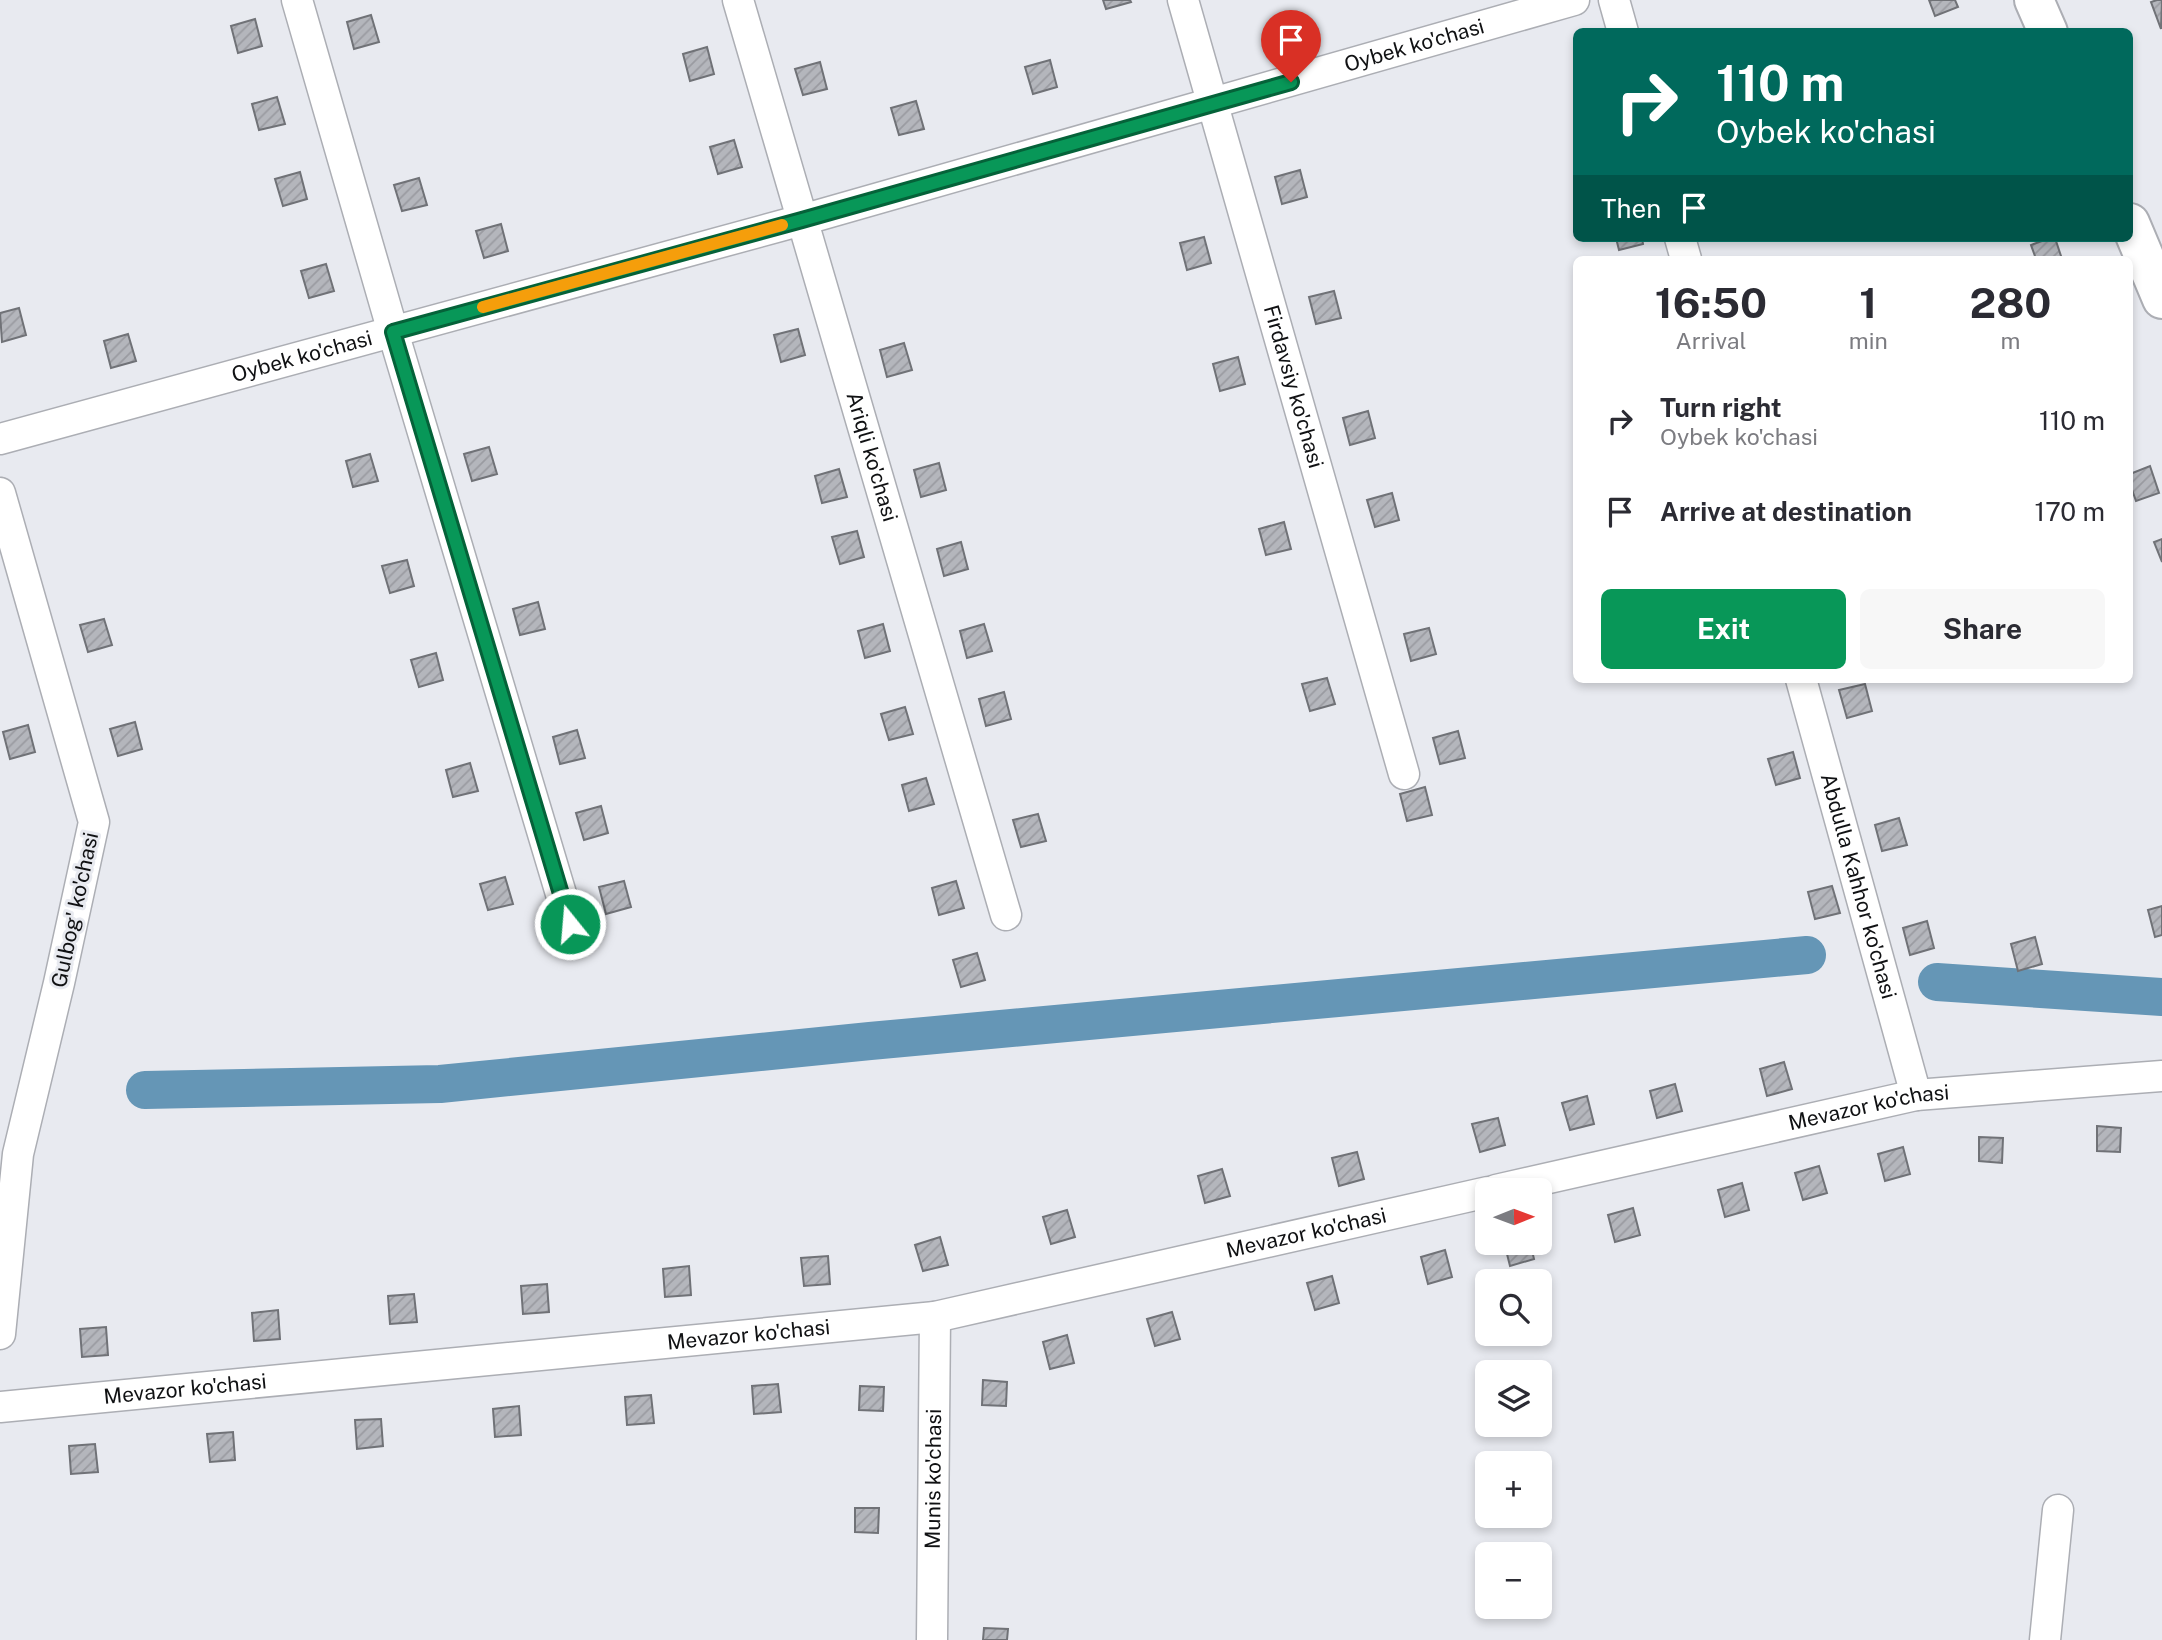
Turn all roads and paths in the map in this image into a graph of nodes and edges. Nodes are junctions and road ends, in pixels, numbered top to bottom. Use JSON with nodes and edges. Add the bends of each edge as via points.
{"nodes":[{"id":1,"x":297,"y":0,"type":"edge"},
{"id":2,"x":738,"y":0,"type":"edge"},
{"id":3,"x":1183,"y":0,"type":"edge"},
{"id":4,"x":1574,"y":0,"type":"edge"},
{"id":5,"x":1614,"y":0,"type":"edge"},
{"id":6,"x":2035,"y":0,"type":"edge"},
{"id":7,"x":1622,"y":28,"type":"edge"},
{"id":8,"x":2046,"y":28,"type":"edge"},
{"id":9,"x":1213,"y":104,"type":"junction"},
{"id":10,"x":802,"y":220,"type":"junction"},
{"id":11,"x":2133,"y":230,"type":"edge"},
{"id":12,"x":2162,"y":299,"type":"edge"},
{"id":13,"x":393,"y":332,"type":"junction"},
{"id":14,"x":0,"y":439,"type":"edge"},
{"id":15,"x":0,"y":493,"type":"edge"},
{"id":16,"x":1802,"y":683,"type":"edge"},
{"id":17,"x":1404,"y":774,"type":"dead end"},
{"id":18,"x":1006,"y":915,"type":"dead end"},
{"id":19,"x":570,"y":924,"type":"dead end"},
{"id":20,"x":2162,"y":1076,"type":"edge"},
{"id":21,"x":1916,"y":1095,"type":"junction"},
{"id":22,"x":1549,"y":1178,"type":"edge"},
{"id":23,"x":1475,"y":1195,"type":"edge"},
{"id":24,"x":934,"y":1317,"type":"junction"},
{"id":25,"x":0,"y":1334,"type":"edge"},
{"id":26,"x":0,"y":1407,"type":"edge"},
{"id":27,"x":2058,"y":1510,"type":"dead end"},
{"id":28,"x":932,"y":1640,"type":"edge"},
{"id":29,"x":2045,"y":1640,"type":"edge"}],
"edges":[{"from":1,"to":13,"type":"street"},
{"from":2,"to":10,"type":"street","name":"Ariqli ko'chasi"},
{"from":3,"to":9,"type":"street","name":"Firdavsiy ko'chasi"},
{"from":4,"to":9,"type":"street","name":"Oybek ko'chasi"},
{"from":5,"to":7,"type":"street"},
{"from":6,"to":8,"type":"main road"},
{"from":9,"to":10,"type":"street","name":"Oybek ko'chasi"},
{"from":9,"to":17,"type":"street","name":"Firdavsiy ko'chasi"},
{"from":10,"to":13,"type":"street","name":"Oybek ko'chasi"},
{"from":10,"to":18,"type":"street","name":"Ariqli ko'chasi"},
{"from":11,"to":12,"type":"main road"},
{"from":13,"to":14,"type":"street","name":"Oybek ko'chasi"},
{"from":13,"to":19,"type":"street"},
{"from":15,"to":25,"type":"street","name":"Gulbog' ko'chasi","via":[[94,822],[18,1154]]},
{"from":16,"to":21,"type":"street","name":"Abdulla Kahhor ko'chasi"},
{"from":20,"to":21,"type":"street","name":"Mevazor ko'chasi"},
{"from":21,"to":22,"type":"street","name":"Mevazor ko'chasi"},
{"from":23,"to":24,"type":"street","name":"Mevazor ko'chasi"},
{"from":24,"to":26,"type":"street","name":"Mevazor ko'chasi"},
{"from":24,"to":28,"type":"street","name":"Munis ko'chasi"},
{"from":27,"to":29,"type":"street"}]}
